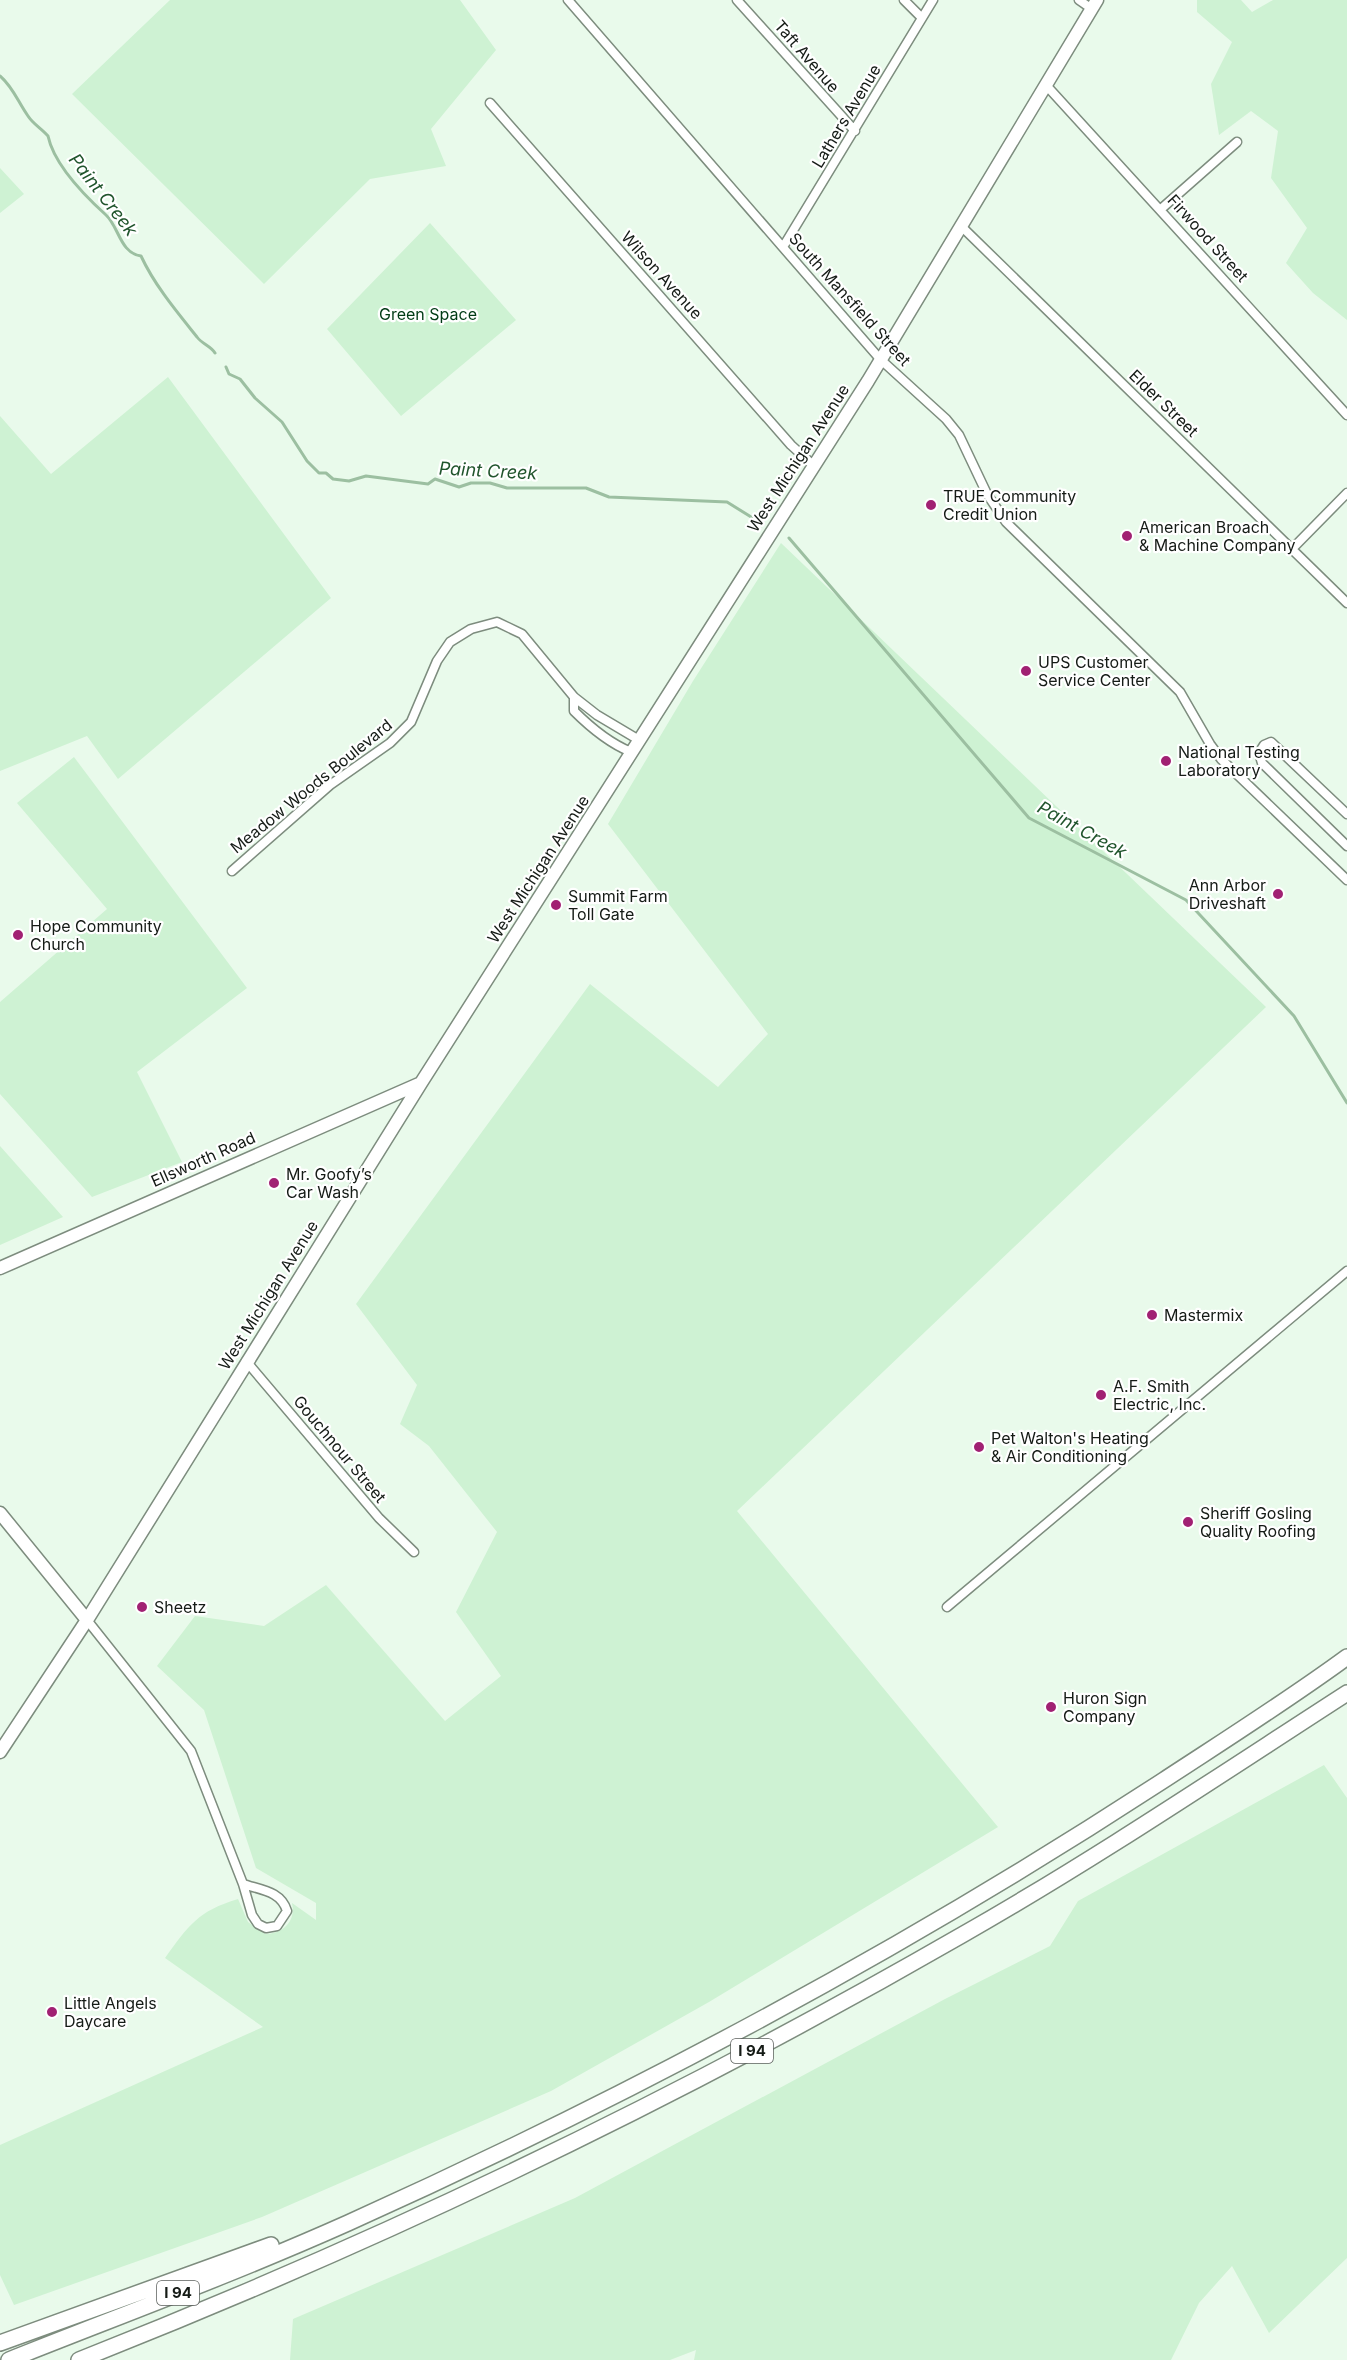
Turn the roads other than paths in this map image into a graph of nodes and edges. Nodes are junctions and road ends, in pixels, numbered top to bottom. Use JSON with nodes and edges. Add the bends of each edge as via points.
{"nodes":[{"id":1,"x":568,"y":0,"type":"edge"},
{"id":2,"x":737,"y":0,"type":"edge"},
{"id":3,"x":904,"y":0,"type":"edge"},
{"id":4,"x":933,"y":0,"type":"edge"},
{"id":5,"x":1079,"y":0,"type":"edge"},
{"id":6,"x":1094,"y":4,"type":"edge"},
{"id":7,"x":922,"y":18,"type":"junction"},
{"id":8,"x":1045,"y":84,"type":"junction"},
{"id":9,"x":490,"y":103,"type":"dead end"},
{"id":10,"x":855,"y":131,"type":"junction"},
{"id":11,"x":1237,"y":142,"type":"dead end"},
{"id":12,"x":1161,"y":209,"type":"junction"},
{"id":13,"x":961,"y":226,"type":"junction"},
{"id":14,"x":783,"y":247,"type":"junction"},
{"id":15,"x":880,"y":359,"type":"junction"},
{"id":16,"x":1347,"y":414,"type":"edge"},
{"id":17,"x":813,"y":465,"type":"junction"},
{"id":18,"x":1347,"y":493,"type":"edge"},
{"id":19,"x":1292,"y":549,"type":"junction"},
{"id":20,"x":1347,"y":603,"type":"edge"},
{"id":21,"x":574,"y":697,"type":"junction"},
{"id":22,"x":639,"y":740,"type":"junction"},
{"id":23,"x":631,"y":752,"type":"junction"},
{"id":24,"x":1347,"y":814,"type":"edge"},
{"id":25,"x":1347,"y":846,"type":"edge"},
{"id":26,"x":232,"y":871,"type":"dead end"},
{"id":27,"x":1347,"y":880,"type":"edge"},
{"id":28,"x":421,"y":1083,"type":"junction"},
{"id":29,"x":0,"y":1268,"type":"edge"},
{"id":30,"x":1347,"y":1271,"type":"edge"},
{"id":31,"x":246,"y":1361,"type":"junction"},
{"id":32,"x":0,"y":1512,"type":"edge"},
{"id":33,"x":414,"y":1552,"type":"dead end"},
{"id":34,"x":947,"y":1607,"type":"dead end"},
{"id":35,"x":87,"y":1620,"type":"junction"},
{"id":36,"x":1347,"y":1658,"type":"edge"},
{"id":37,"x":1347,"y":1693,"type":"edge"},
{"id":38,"x":0,"y":1752,"type":"edge"},
{"id":39,"x":243,"y":1884,"type":"junction"},
{"id":40,"x":345,"y":2224,"type":"junction"},
{"id":41,"x":0,"y":2343,"type":"edge"},
{"id":42,"x":122,"y":2343,"type":"junction"},
{"id":43,"x":9,"y":2360,"type":"edge"},
{"id":44,"x":80,"y":2360,"type":"edge"},
{"id":45,"x":91,"y":2360,"type":"edge"}],
"edges":[{"from":1,"to":14,"type":"street","name":"South Mansfield Street"},
{"from":2,"to":10,"type":"street","name":"Taft Avenue"},
{"from":3,"to":7,"type":"street"},
{"from":4,"to":7,"type":"street","name":"Lathers Avenue"},
{"from":5,"to":6,"type":"street"},
{"from":6,"to":8,"type":"main road","name":"West Michigan Avenue"},
{"from":7,"to":10,"type":"street","name":"Lathers Avenue"},
{"from":8,"to":12,"type":"street","name":"Firwood Street"},
{"from":8,"to":13,"type":"main road","name":"West Michigan Avenue"},
{"from":9,"to":17,"type":"street","name":"Wilson Avenue","via":[[801,457]]},
{"from":10,"to":14,"type":"street","name":"Lathers Avenue"},
{"from":11,"to":12,"type":"street"},
{"from":12,"to":16,"type":"street","name":"Firwood Street"},
{"from":13,"to":15,"type":"main road","name":"West Michigan Avenue"},
{"from":13,"to":19,"type":"street","name":"Elder Street"},
{"from":14,"to":15,"type":"street","name":"South Mansfield Street"},
{"from":15,"to":17,"type":"main road","name":"West Michigan Avenue"},
{"from":15,"to":27,"type":"street","name":"South Mansfield Street","via":[[959,435],[987,494],[1006,522],[1180,692],[1221,759]]},
{"from":17,"to":22,"type":"main road","name":"West Michigan Avenue"},
{"from":18,"to":19,"type":"street"},
{"from":19,"to":20,"type":"street","name":"Elder Street"},
{"from":21,"to":22,"type":"street","name":"Meadow Woods Boulevard"},
{"from":21,"to":23,"type":"street","name":"Meadow Woods Boulevard","via":[[574,711],[589,727]]},
{"from":21,"to":26,"type":"street","name":"Meadow Woods Boulevard","via":[[522,634],[497,622],[471,629],[450,642],[437,661],[411,722],[390,743],[330,785]]},
{"from":22,"to":23,"type":"main road","name":"West Michigan Avenue"},
{"from":23,"to":28,"type":"main road","name":"West Michigan Avenue"},
{"from":24,"to":25,"type":"street","via":[[1271,742],[1264,745],[1259,753],[1262,763]]},
{"from":28,"to":29,"type":"main road","name":"Ellsworth Road"},
{"from":28,"to":31,"type":"main road","name":"West Michigan Avenue"},
{"from":30,"to":34,"type":"street"},
{"from":31,"to":33,"type":"street","name":"Gouchnour Street","via":[[379,1518]]},
{"from":31,"to":35,"type":"main road","name":"West Michigan Avenue"},
{"from":32,"to":35,"type":"main road"},
{"from":35,"to":38,"type":"main road","name":"West Michigan Avenue"},
{"from":35,"to":39,"type":"street","via":[[191,1751]]},
{"from":36,"to":40,"type":"highway","number":"I 94","via":[[1051,1854],[939,1920],[715,2043],[532,2136]]},
{"from":37,"to":42,"type":"highway","number":"I 94","via":[[965,1934],[728,2064],[348,2248]]},
{"from":39,"to":39,"type":"street","via":[[258,1924],[266,1928],[277,1926],[287,1911],[284,1902],[277,1895]]},
{"from":40,"to":41,"type":"highway","via":[[259,2249]]},
{"from":40,"to":43,"type":"highway","number":"I 94"},
{"from":42,"to":44,"type":"highway","number":"I 94"},
{"from":42,"to":45,"type":"highway"}]}
